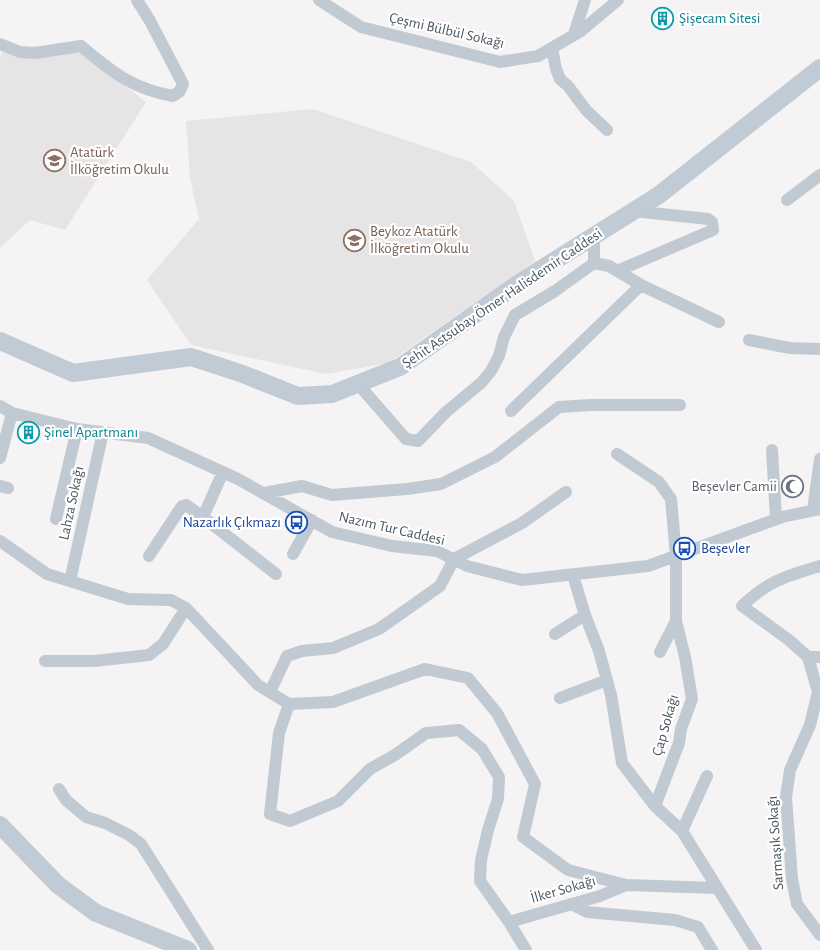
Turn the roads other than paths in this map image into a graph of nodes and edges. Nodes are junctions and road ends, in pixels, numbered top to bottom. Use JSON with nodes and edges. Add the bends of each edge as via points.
{"nodes":[{"id":1,"x":137,"y":0,"type":"edge"},
{"id":2,"x":318,"y":0,"type":"edge"},
{"id":3,"x":585,"y":0,"type":"edge"},
{"id":4,"x":618,"y":0,"type":"edge"},
{"id":5,"x":574,"y":34,"type":"junction"},
{"id":6,"x":0,"y":44,"type":"edge"},
{"id":7,"x":552,"y":48,"type":"junction"},
{"id":8,"x":820,"y":68,"type":"edge"},
{"id":9,"x":607,"y":130,"type":"dead end"},
{"id":10,"x":820,"y":174,"type":"edge"},
{"id":11,"x":787,"y":200,"type":"dead end"},
{"id":12,"x":634,"y":211,"type":"junction"},
{"id":13,"x":594,"y":236,"type":"junction"},
{"id":14,"x":594,"y":263,"type":"junction"},
{"id":15,"x":617,"y":271,"type":"junction"},
{"id":16,"x":641,"y":285,"type":"junction"},
{"id":17,"x":719,"y":322,"type":"dead end"},
{"id":18,"x":749,"y":340,"type":"dead end"},
{"id":19,"x":0,"y":341,"type":"edge"},
{"id":20,"x":820,"y":349,"type":"edge"},
{"id":21,"x":358,"y":384,"type":"junction"},
{"id":22,"x":680,"y":405,"type":"dead end"},
{"id":23,"x":0,"y":406,"type":"edge"},
{"id":24,"x":510,"y":411,"type":"dead end"},
{"id":25,"x":12,"y":413,"type":"junction"},
{"id":26,"x":78,"y":429,"type":"junction"},
{"id":27,"x":103,"y":432,"type":"junction"},
{"id":28,"x":772,"y":450,"type":"dead end"},
{"id":29,"x":617,"y":454,"type":"dead end"},
{"id":30,"x":0,"y":458,"type":"edge"},
{"id":31,"x":820,"y":459,"type":"edge"},
{"id":32,"x":223,"y":472,"type":"junction"},
{"id":33,"x":566,"y":492,"type":"dead end"},
{"id":34,"x":264,"y":493,"type":"junction"},
{"id":35,"x":817,"y":510,"type":"edge"},
{"id":36,"x":203,"y":516,"type":"junction"},
{"id":37,"x":56,"y":519,"type":"dead end"},
{"id":38,"x":776,"y":519,"type":"junction"},
{"id":39,"x":312,"y":520,"type":"junction"},
{"id":40,"x":0,"y":541,"type":"edge"},
{"id":41,"x":293,"y":554,"type":"dead end"},
{"id":42,"x":149,"y":556,"type":"dead end"},
{"id":43,"x":676,"y":556,"type":"junction"},
{"id":44,"x":454,"y":559,"type":"junction"},
{"id":45,"x":820,"y":566,"type":"edge"},
{"id":46,"x":276,"y":574,"type":"dead end"},
{"id":47,"x":573,"y":575,"type":"junction"},
{"id":48,"x":70,"y":581,"type":"junction"},
{"id":49,"x":186,"y":608,"type":"junction"},
{"id":50,"x":585,"y":615,"type":"junction"},
{"id":51,"x":676,"y":621,"type":"junction"},
{"id":52,"x":555,"y":634,"type":"dead end"},
{"id":53,"x":660,"y":652,"type":"dead end"},
{"id":54,"x":814,"y":657,"type":"edge"},
{"id":55,"x":45,"y":661,"type":"dead end"},
{"id":56,"x":607,"y":680,"type":"junction"},
{"id":57,"x":270,"y":692,"type":"junction"},
{"id":58,"x":560,"y":698,"type":"dead end"},
{"id":59,"x":289,"y":704,"type":"junction"},
{"id":60,"x":707,"y":776,"type":"dead end"},
{"id":61,"x":59,"y":789,"type":"dead end"},
{"id":62,"x":655,"y":806,"type":"junction"},
{"id":63,"x":0,"y":825,"type":"edge"},
{"id":64,"x":682,"y":831,"type":"junction"},
{"id":65,"x":626,"y":885,"type":"junction"},
{"id":66,"x":717,"y":888,"type":"junction"},
{"id":67,"x":571,"y":904,"type":"junction"},
{"id":68,"x":509,"y":922,"type":"junction"},
{"id":69,"x":820,"y":935,"type":"edge"},
{"id":70,"x":188,"y":950,"type":"edge"},
{"id":71,"x":208,"y":950,"type":"edge"},
{"id":72,"x":526,"y":950,"type":"edge"},
{"id":73,"x":712,"y":950,"type":"edge"},
{"id":74,"x":756,"y":950,"type":"edge"}],
"edges":[{"from":1,"to":6,"type":"street","via":[[183,84],[180,91],[172,96],[154,93],[117,76],[81,46],[36,53],[20,52]]},
{"from":2,"to":7,"type":"street","name":"Çeşmi Bülbül Sokağı","via":[[361,27],[500,62],[538,56]]},
{"from":3,"to":5,"type":"street"},
{"from":4,"to":5,"type":"street","name":"Çeşmi Bülbül Sokağı","via":[[581,32]]},
{"from":5,"to":7,"type":"street","name":"Çeşmi Bülbül Sokağı"},
{"from":7,"to":9,"type":"street","via":[[560,79]]},
{"from":8,"to":12,"type":"street","name":"Şehit Astsubay Ömer Halisdemir Caddesi","via":[[659,195]]},
{"from":10,"to":11,"type":"street"},
{"from":12,"to":13,"type":"street","name":"Şehit Astsubay Ömer Halisdemir Caddesi"},
{"from":12,"to":15,"type":"street","via":[[708,219],[713,230]]},
{"from":13,"to":14,"type":"street"},
{"from":13,"to":21,"type":"street","name":"Şehit Astsubay Ömer Halisdemir Caddesi","via":[[519,283],[400,367]]},
{"from":14,"to":15,"type":"street"},
{"from":14,"to":21,"type":"street","via":[[515,315],[491,371],[418,441],[406,439]]},
{"from":15,"to":16,"type":"street"},
{"from":16,"to":17,"type":"street"},
{"from":16,"to":24,"type":"street"},
{"from":18,"to":20,"type":"street","via":[[790,348]]},
{"from":19,"to":21,"type":"street","name":"Şehit Astsubay Ömer Halisdemir Caddesi","via":[[73,373],[191,358],[298,396],[332,394]]},
{"from":22,"to":34,"type":"street","via":[[559,407],[495,457],[441,484],[332,495],[302,486]]},
{"from":23,"to":25,"type":"street","name":"Nazım Tur Caddesi"},
{"from":25,"to":26,"type":"street","name":"Nazım Tur Caddesi"},
{"from":25,"to":30,"type":"street"},
{"from":26,"to":27,"type":"street","name":"Nazım Tur Caddesi"},
{"from":26,"to":37,"type":"street"},
{"from":27,"to":32,"type":"street","name":"Nazım Tur Caddesi","via":[[148,438]]},
{"from":27,"to":48,"type":"street","name":"Lahza Sokağı"},
{"from":28,"to":38,"type":"street"},
{"from":29,"to":43,"type":"street","name":"Çap Sokağı","via":[[659,482],[671,500]]},
{"from":31,"to":35,"type":"street"},
{"from":32,"to":34,"type":"street","name":"Nazım Tur Caddesi"},
{"from":32,"to":36,"type":"street"},
{"from":33,"to":44,"type":"street","via":[[522,523]]},
{"from":34,"to":39,"type":"street","name":"Nazım Tur Caddesi"},
{"from":35,"to":38,"type":"street","name":"Nazım Tur Caddesi"},
{"from":36,"to":42,"type":"street","via":[[182,506]]},
{"from":36,"to":46,"type":"street"},
{"from":38,"to":43,"type":"street","name":"Nazım Tur Caddesi"},
{"from":39,"to":41,"type":"street"},
{"from":39,"to":44,"type":"street","name":"Nazım Tur Caddesi","via":[[332,532],[392,546],[437,551]]},
{"from":40,"to":48,"type":"street","via":[[48,574]]},
{"from":43,"to":47,"type":"street","name":"Nazım Tur Caddesi","via":[[648,566]]},
{"from":43,"to":51,"type":"street","name":"Çap Sokağı"},
{"from":44,"to":47,"type":"street","name":"Nazım Tur Caddesi","via":[[467,566],[522,580]]},
{"from":44,"to":57,"type":"street","via":[[440,586],[379,629],[333,648],[287,656]]},
{"from":45,"to":54,"type":"street","via":[[779,578],[757,591],[742,606]]},
{"from":47,"to":50,"type":"street"},
{"from":48,"to":49,"type":"street","via":[[128,599],[171,600]]},
{"from":49,"to":55,"type":"street","via":[[163,644],[150,655],[94,661]]},
{"from":49,"to":57,"type":"street","via":[[258,685]]},
{"from":50,"to":52,"type":"street"},
{"from":50,"to":56,"type":"street"},
{"from":51,"to":53,"type":"street","name":"Çap Sokağı"},
{"from":51,"to":62,"type":"street","name":"Çap Sokağı","via":[[692,699]]},
{"from":54,"to":69,"type":"street","name":"Sarmaşık Sokağı","via":[[818,692],[810,725],[790,770],[786,797],[797,904]]},
{"from":56,"to":58,"type":"street"},
{"from":56,"to":62,"type":"street","via":[[622,763]]},
{"from":57,"to":59,"type":"street"},
{"from":59,"to":65,"type":"street","via":[[333,702],[425,669],[468,678],[497,713],[536,784],[524,837],[568,870]]},
{"from":59,"to":68,"type":"street","via":[[279,733],[270,814],[290,821],[338,801],[370,769],[426,733],[459,730],[482,749],[499,777],[498,799],[481,860],[480,881]]},
{"from":60,"to":64,"type":"street"},
{"from":61,"to":71,"type":"street","via":[[66,800],[86,817],[105,823],[141,844]]},
{"from":62,"to":64,"type":"street"},
{"from":63,"to":70,"type":"street","via":[[58,885],[96,913]]},
{"from":64,"to":66,"type":"street"},
{"from":65,"to":66,"type":"street"},
{"from":65,"to":67,"type":"street","name":"İlker Sokağı"},
{"from":66,"to":74,"type":"street"},
{"from":67,"to":68,"type":"street","name":"İlker Sokağı"},
{"from":67,"to":73,"type":"street","via":[[587,912],[675,920],[698,927]]},
{"from":68,"to":72,"type":"street"}]}
